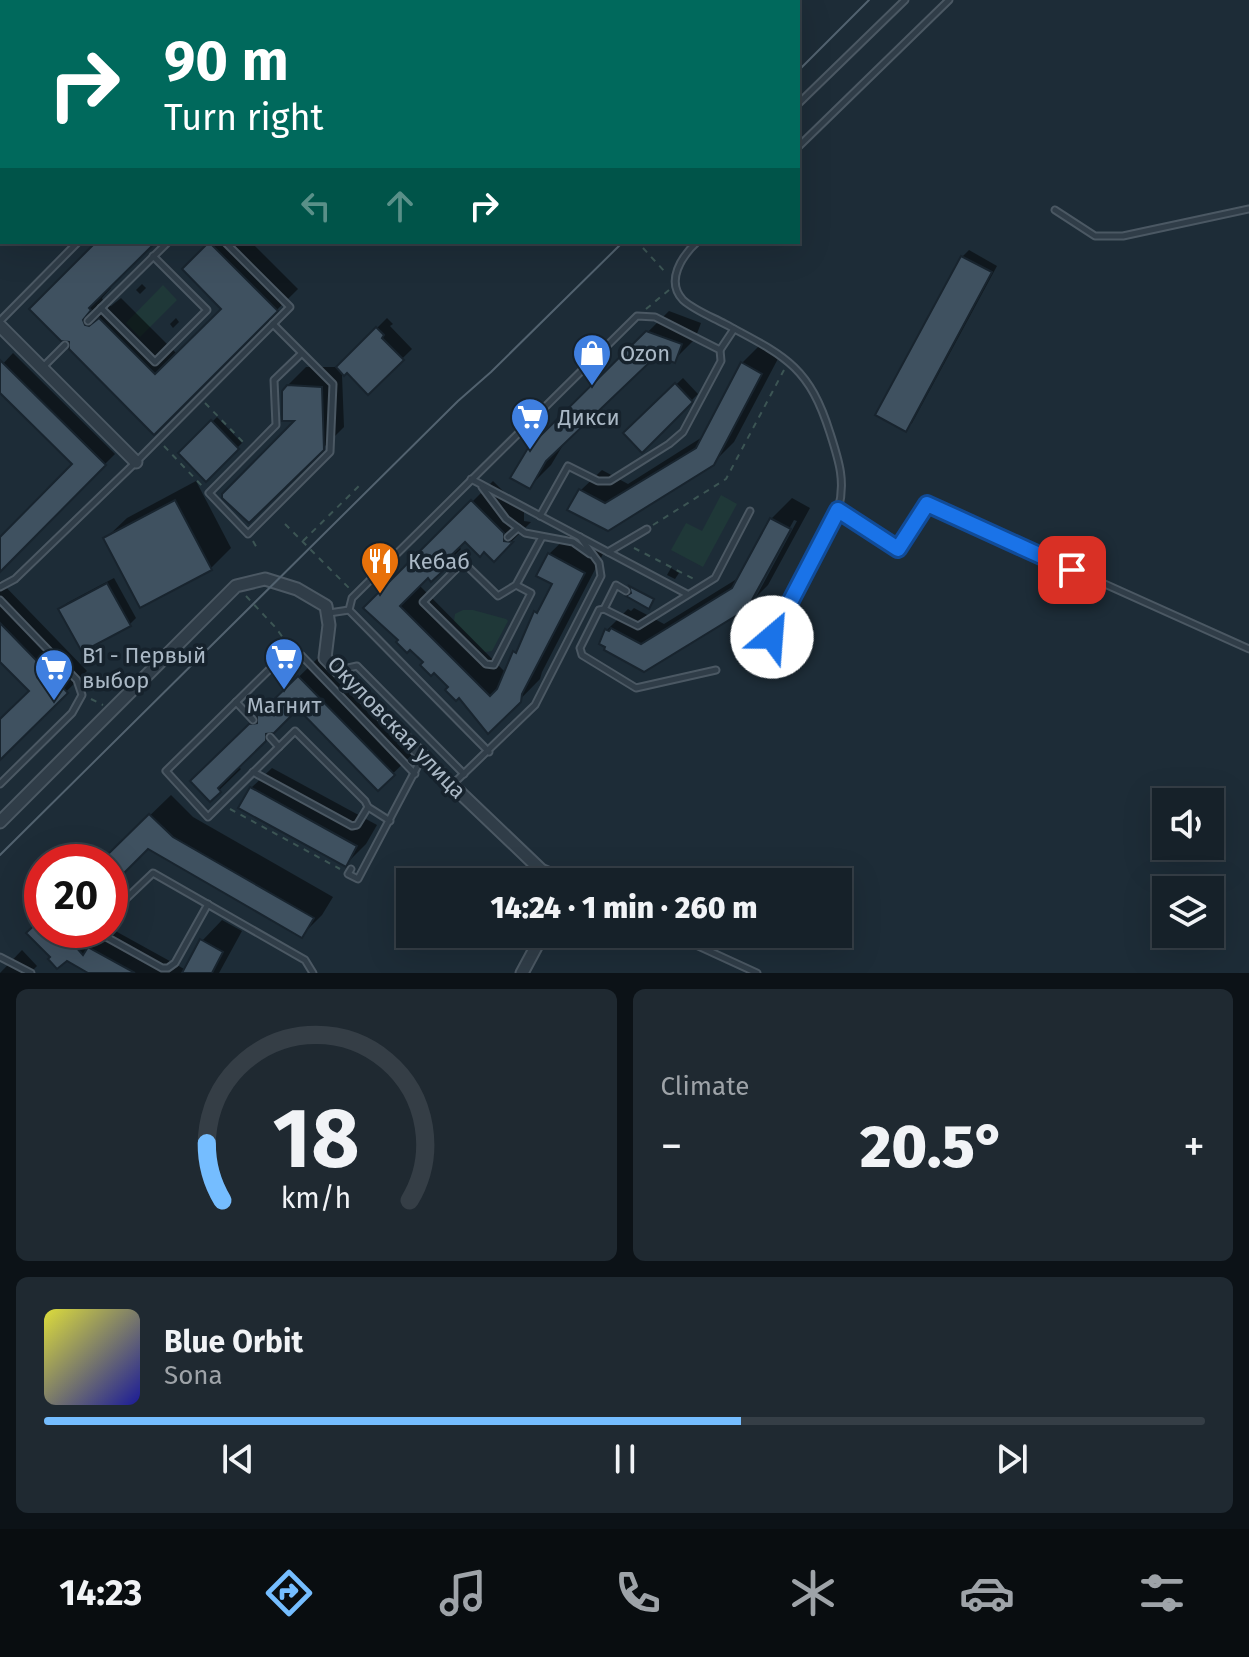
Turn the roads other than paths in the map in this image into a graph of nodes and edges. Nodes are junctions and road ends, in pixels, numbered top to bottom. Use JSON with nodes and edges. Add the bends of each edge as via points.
{"nodes":[{"id":1,"x":905,"y":0,"type":"edge"},
{"id":2,"x":949,"y":0,"type":"edge"},
{"id":3,"x":800,"y":102,"type":"edge"},
{"id":4,"x":800,"y":145,"type":"edge"},
{"id":5,"x":1249,"y":209,"type":"edge"},
{"id":6,"x":1055,"y":210,"type":"dead end"},
{"id":7,"x":76,"y":244,"type":"edge"},
{"id":8,"x":166,"y":244,"type":"edge"},
{"id":9,"x":227,"y":244,"type":"edge"},
{"id":10,"x":695,"y":244,"type":"edge"},
{"id":11,"x":153,"y":256,"type":"junction"},
{"id":12,"x":101,"y":308,"type":"junction"},
{"id":13,"x":88,"y":321,"type":"dead end"},
{"id":14,"x":0,"y":323,"type":"edge"},
{"id":15,"x":273,"y":324,"type":"junction"},
{"id":16,"x":734,"y":329,"type":"junction"},
{"id":17,"x":65,"y":345,"type":"dead end"},
{"id":18,"x":720,"y":350,"type":"junction"},
{"id":19,"x":302,"y":353,"type":"junction"},
{"id":20,"x":42,"y":368,"type":"junction"},
{"id":21,"x":136,"y":462,"type":"junction"},
{"id":22,"x":471,"y":479,"type":"junction"},
{"id":23,"x":481,"y":484,"type":"junction"},
{"id":24,"x":838,"y":510,"type":"junction"},
{"id":25,"x":750,"y":511,"type":"dead end"},
{"id":26,"x":540,"y":516,"type":"junction"},
{"id":27,"x":518,"y":528,"type":"junction"},
{"id":28,"x":647,"y":529,"type":"road end"},
{"id":29,"x":508,"y":537,"type":"dead end"},
{"id":30,"x":542,"y":537,"type":"junction"},
{"id":31,"x":580,"y":537,"type":"junction"},
{"id":32,"x":608,"y":552,"type":"junction"},
{"id":33,"x":594,"y":557,"type":"junction"},
{"id":34,"x":516,"y":585,"type":"junction"},
{"id":35,"x":0,"y":587,"type":"edge"},
{"id":36,"x":626,"y":591,"type":"dead end"},
{"id":37,"x":688,"y":595,"type":"junction"},
{"id":38,"x":0,"y":600,"type":"edge"},
{"id":39,"x":604,"y":609,"type":"junction"},
{"id":40,"x":349,"y":610,"type":"junction"},
{"id":41,"x":329,"y":613,"type":"junction"},
{"id":42,"x":1249,"y":649,"type":"edge"},
{"id":43,"x":759,"y":662,"type":"dead end"},
{"id":44,"x":338,"y":670,"type":"junction"},
{"id":45,"x":716,"y":670,"type":"dead end"},
{"id":46,"x":236,"y":702,"type":"junction"},
{"id":47,"x":253,"y":720,"type":"dead end"},
{"id":48,"x":270,"y":737,"type":"dead end"},
{"id":49,"x":279,"y":747,"type":"junction"},
{"id":50,"x":489,"y":752,"type":"junction"},
{"id":51,"x":423,"y":755,"type":"junction"},
{"id":52,"x":253,"y":772,"type":"junction"},
{"id":53,"x":415,"y":774,"type":"junction"},
{"id":54,"x":464,"y":774,"type":"junction"},
{"id":55,"x":0,"y":784,"type":"edge"},
{"id":56,"x":452,"y":785,"type":"junction"},
{"id":57,"x":368,"y":807,"type":"junction"},
{"id":58,"x":390,"y":821,"type":"junction"},
{"id":59,"x":0,"y":822,"type":"edge"},
{"id":60,"x":539,"y":868,"type":"edge"},
{"id":61,"x":350,"y":871,"type":"road end"},
{"id":62,"x":128,"y":897,"type":"edge"},
{"id":63,"x":208,"y":904,"type":"junction"},
{"id":64,"x":126,"y":948,"type":"edge"},
{"id":65,"x":535,"y":948,"type":"edge"},
{"id":66,"x":703,"y":948,"type":"edge"},
{"id":67,"x":0,"y":957,"type":"edge"},
{"id":68,"x":31,"y":973,"type":"edge"},
{"id":69,"x":313,"y":973,"type":"edge"},
{"id":70,"x":522,"y":973,"type":"edge"},
{"id":71,"x":757,"y":973,"type":"edge"}],
"edges":[{"from":1,"to":3,"type":"lane"},
{"from":2,"to":4,"type":"lane"},
{"from":5,"to":6,"type":"lane","via":[[1123,236],[1095,236]]},
{"from":7,"to":14,"type":"lane"},
{"from":8,"to":11,"type":"lane"},
{"from":9,"to":15,"type":"lane","via":[[290,307]]},
{"from":10,"to":16,"type":"lane","via":[[680,262],[675,284],[684,300]]},
{"from":11,"to":12,"type":"lane"},
{"from":11,"to":12,"type":"lane","via":[[207,310],[155,362]]},
{"from":12,"to":13,"type":"lane"},
{"from":14,"to":20,"type":"street"},
{"from":15,"to":19,"type":"lane"},
{"from":15,"to":21,"type":"lane"},
{"from":16,"to":18,"type":"lane"},
{"from":16,"to":24,"type":"lane","via":[[766,345],[807,379],[823,410],[843,482]]},
{"from":17,"to":20,"type":"lane"},
{"from":18,"to":22,"type":"lane","via":[[655,317],[637,316]]},
{"from":18,"to":26,"type":"lane","via":[[721,361],[683,432],[610,481],[598,481],[568,466]]},
{"from":19,"to":19,"type":"lane","via":[[274,380],[276,425],[209,493],[248,534],[330,452],[333,384]]},
{"from":20,"to":21,"type":"street"},
{"from":21,"to":35,"type":"lane","via":[[15,579]]},
{"from":22,"to":23,"type":"lane"},
{"from":22,"to":40,"type":"lane","via":[[355,595]]},
{"from":23,"to":26,"type":"lane"},
{"from":23,"to":27,"type":"lane"},
{"from":24,"to":42,"type":"lane","via":[[898,549],[927,504]]},
{"from":24,"to":43,"type":"lane"},
{"from":25,"to":37,"type":"lane","via":[[715,578]]},
{"from":26,"to":31,"type":"lane"},
{"from":27,"to":29,"type":"lane"},
{"from":27,"to":30,"type":"lane"},
{"from":28,"to":32,"type":"lane"},
{"from":30,"to":33,"type":"lane","via":[[573,542]]},
{"from":30,"to":34,"type":"lane"},
{"from":31,"to":32,"type":"lane"},
{"from":31,"to":33,"type":"lane"},
{"from":32,"to":37,"type":"lane"},
{"from":33,"to":50,"type":"lane","via":[[601,576],[535,705]]},
{"from":34,"to":34,"type":"lane","via":[[498,596],[463,562],[423,602],[486,664],[494,665],[531,593]]},
{"from":36,"to":39,"type":"lane","via":[[616,585]]},
{"from":37,"to":39,"type":"lane","via":[[638,626]]},
{"from":38,"to":55,"type":"lane","via":[[77,680],[82,695],[72,713]]},
{"from":39,"to":45,"type":"lane","via":[[580,648],[582,655],[636,688]]},
{"from":40,"to":41,"type":"lane"},
{"from":40,"to":50,"type":"lane"},
{"from":41,"to":44,"type":"street","name":"Окуловская улица","via":[[324,654]]},
{"from":41,"to":59,"type":"street","via":[[322,602],[265,579],[236,586]]},
{"from":44,"to":51,"type":"street","name":"Окуловская улица"},
{"from":44,"to":54,"type":"lane","via":[[357,666]]},
{"from":46,"to":47,"type":"lane"},
{"from":46,"to":52,"type":"lane","via":[[166,771],[208,817]]},
{"from":46,"to":53,"type":"lane","via":[[285,655],[302,656]]},
{"from":48,"to":49,"type":"lane"},
{"from":49,"to":52,"type":"lane"},
{"from":49,"to":57,"type":"lane","via":[[295,731]]},
{"from":50,"to":54,"type":"lane"},
{"from":51,"to":53,"type":"lane"},
{"from":51,"to":56,"type":"street","name":"Окуловская улица"},
{"from":52,"to":57,"type":"lane","via":[[352,826]]},
{"from":53,"to":58,"type":"lane"},
{"from":54,"to":56,"type":"lane"},
{"from":56,"to":60,"type":"street","name":"Окуловская улица"},
{"from":57,"to":58,"type":"lane"},
{"from":58,"to":61,"type":"lane","via":[[358,879]]},
{"from":62,"to":63,"type":"lane","via":[[153,873]]},
{"from":63,"to":64,"type":"lane","via":[[168,968]]},
{"from":63,"to":69,"type":"lane","via":[[305,960]]},
{"from":65,"to":70,"type":"street"},
{"from":66,"to":71,"type":"lane"},
{"from":67,"to":68,"type":"lane"}]}
